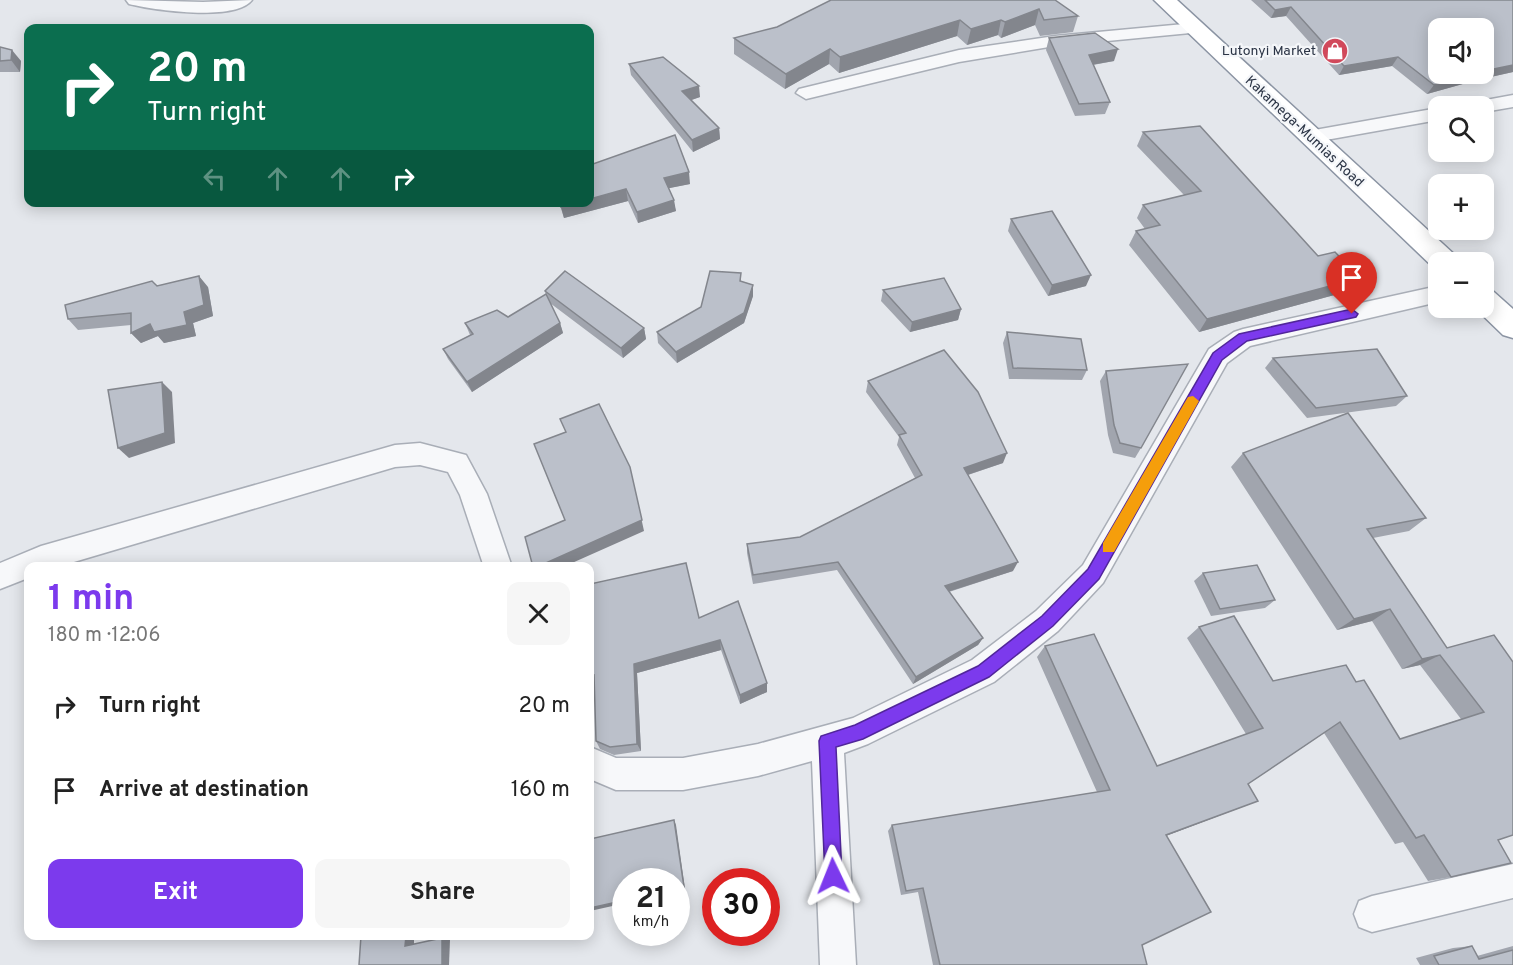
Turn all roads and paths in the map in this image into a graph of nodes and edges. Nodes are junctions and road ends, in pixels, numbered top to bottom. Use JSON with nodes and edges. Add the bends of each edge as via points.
{"nodes":[{"id":1,"x":135,"y":0,"type":"edge"},
{"id":2,"x":243,"y":0,"type":"edge"},
{"id":3,"x":1165,"y":0,"type":"edge"},
{"id":4,"x":1195,"y":28,"type":"junction"},
{"id":5,"x":806,"y":93,"type":"dead end"},
{"id":6,"x":1513,"y":101,"type":"edge"},
{"id":7,"x":1494,"y":104,"type":"edge"},
{"id":8,"x":1428,"y":116,"type":"edge"},
{"id":9,"x":1308,"y":137,"type":"junction"},
{"id":10,"x":1434,"y":252,"type":"edge"},
{"id":11,"x":1428,"y":296,"type":"edge"},
{"id":12,"x":1494,"y":308,"type":"edge"},
{"id":13,"x":1513,"y":327,"type":"edge"},
{"id":14,"x":34,"y":562,"type":"edge"},
{"id":15,"x":496,"y":562,"type":"edge"},
{"id":16,"x":24,"y":566,"type":"edge"},
{"id":17,"x":0,"y":576,"type":"edge"},
{"id":18,"x":827,"y":741,"type":"junction"},
{"id":19,"x":594,"y":765,"type":"edge"},
{"id":20,"x":1513,"y":881,"type":"edge"},
{"id":21,"x":1372,"y":914,"type":"dead end"},
{"id":22,"x":838,"y":965,"type":"edge"}],
"edges":[{"from":1,"to":2,"type":"street","via":[[191,9]]},
{"from":3,"to":4,"type":"highway","name":"Kakamega-Mumias Road"},
{"from":4,"to":5,"type":"street","via":[[1055,41],[959,56]]},
{"from":4,"to":9,"type":"highway","name":"Kakamega-Mumias Road"},
{"from":6,"to":7,"type":"street"},
{"from":8,"to":9,"type":"street"},
{"from":9,"to":10,"type":"highway","name":"Kakamega-Mumias Road"},
{"from":11,"to":18,"type":"street","via":[[1243,338],[1226,350],[1218,356],[1093,574],[1047,621],[983,672],[857,733]]},
{"from":12,"to":13,"type":"highway"},
{"from":14,"to":15,"type":"street","via":[[270,490],[395,456],[420,454],[457,463],[473,494]]},
{"from":16,"to":17,"type":"street"},
{"from":18,"to":19,"type":"street","via":[[758,760],[683,774],[616,774]]},
{"from":18,"to":22,"type":"street"},
{"from":20,"to":21,"type":"street"}]}
